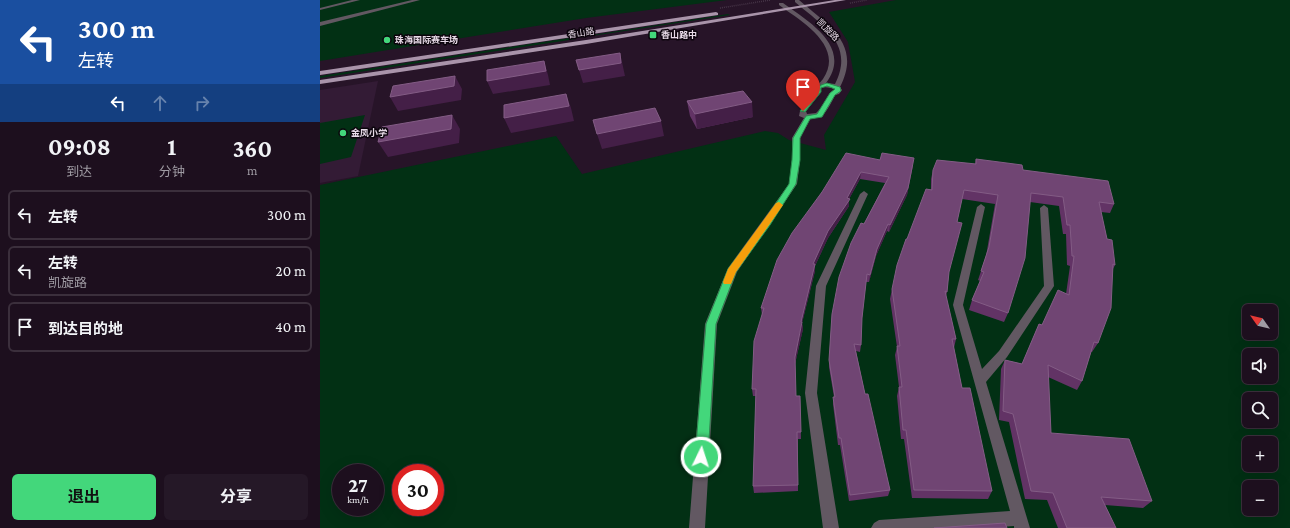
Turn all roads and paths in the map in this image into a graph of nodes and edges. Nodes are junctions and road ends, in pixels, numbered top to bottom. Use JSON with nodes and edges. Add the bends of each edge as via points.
{"nodes":[{"id":1,"x":358,"y":0,"type":"edge"},
{"id":2,"x":418,"y":0,"type":"edge"},
{"id":3,"x":806,"y":0,"type":"edge"},
{"id":4,"x":844,"y":0,"type":"edge"},
{"id":5,"x":797,"y":1,"type":"junction"},
{"id":6,"x":782,"y":4,"type":"junction"},
{"id":7,"x":768,"y":6,"type":"dead end"},
{"id":8,"x":803,"y":6,"type":"junction"},
{"id":9,"x":320,"y":9,"type":"edge"},
{"id":10,"x":788,"y":9,"type":"junction"},
{"id":11,"x":725,"y":12,"type":"dead end"},
{"id":12,"x":320,"y":24,"type":"edge"},
{"id":13,"x":320,"y":73,"type":"edge"},
{"id":14,"x":320,"y":82,"type":"edge"},
{"id":15,"x":823,"y":85,"type":"junction"},
{"id":16,"x":836,"y":87,"type":"junction"},
{"id":17,"x":818,"y":92,"type":"junction"},
{"id":18,"x":832,"y":94,"type":"junction"},
{"id":19,"x":808,"y":117,"type":"junction"},
{"id":20,"x":864,"y":194,"type":"dead end"},
{"id":21,"x":981,"y":207,"type":"dead end"},
{"id":22,"x":1044,"y":208,"type":"dead end"},
{"id":23,"x":979,"y":381,"type":"junction"},
{"id":24,"x":1021,"y":523,"type":"edge"},
{"id":25,"x":697,"y":528,"type":"edge"},
{"id":26,"x":831,"y":528,"type":"edge"},
{"id":27,"x":879,"y":528,"type":"edge"}],
"edges":[{"from":1,"to":9,"type":"street"},
{"from":2,"to":12,"type":"street"},
{"from":3,"to":5,"type":"main road"},
{"from":4,"to":8,"type":"main road","name":"香山路"},
{"from":5,"to":6,"type":"main road"},
{"from":5,"to":8,"type":"street","name":"凯旋路"},
{"from":6,"to":7,"type":"main road"},
{"from":6,"to":10,"type":"street","name":"凯旋路"},
{"from":8,"to":10,"type":"main road","name":"香山路"},
{"from":8,"to":16,"type":"street","name":"凯旋路","via":[[827,27],[845,52],[843,76]]},
{"from":10,"to":14,"type":"main road","name":"香山路"},
{"from":10,"to":15,"type":"street","name":"凯旋路","via":[[821,34],[829,46],[832,56]]},
{"from":11,"to":13,"type":"main road","name":"香山路"},
{"from":15,"to":16,"type":"street"},
{"from":15,"to":17,"type":"street","name":"凯旋路","via":[[817,88]]},
{"from":16,"to":18,"type":"street","name":"凯旋路","via":[[838,91]]},
{"from":17,"to":18,"type":"street"},
{"from":17,"to":19,"type":"street","name":"凯旋路","via":[[803,111],[803,116]]},
{"from":18,"to":19,"type":"street","name":"凯旋路","via":[[820,115]]},
{"from":19,"to":25,"type":"street","name":"凯旋路","via":[[796,138],[793,184],[732,271],[711,324]]},
{"from":20,"to":26,"type":"street","via":[[821,286],[810,393]]},
{"from":21,"to":23,"type":"street","via":[[958,305]]},
{"from":22,"to":23,"type":"street","via":[[1049,286],[1003,354]]},
{"from":23,"to":24,"type":"street"},
{"from":24,"to":27,"type":"street"}]}
